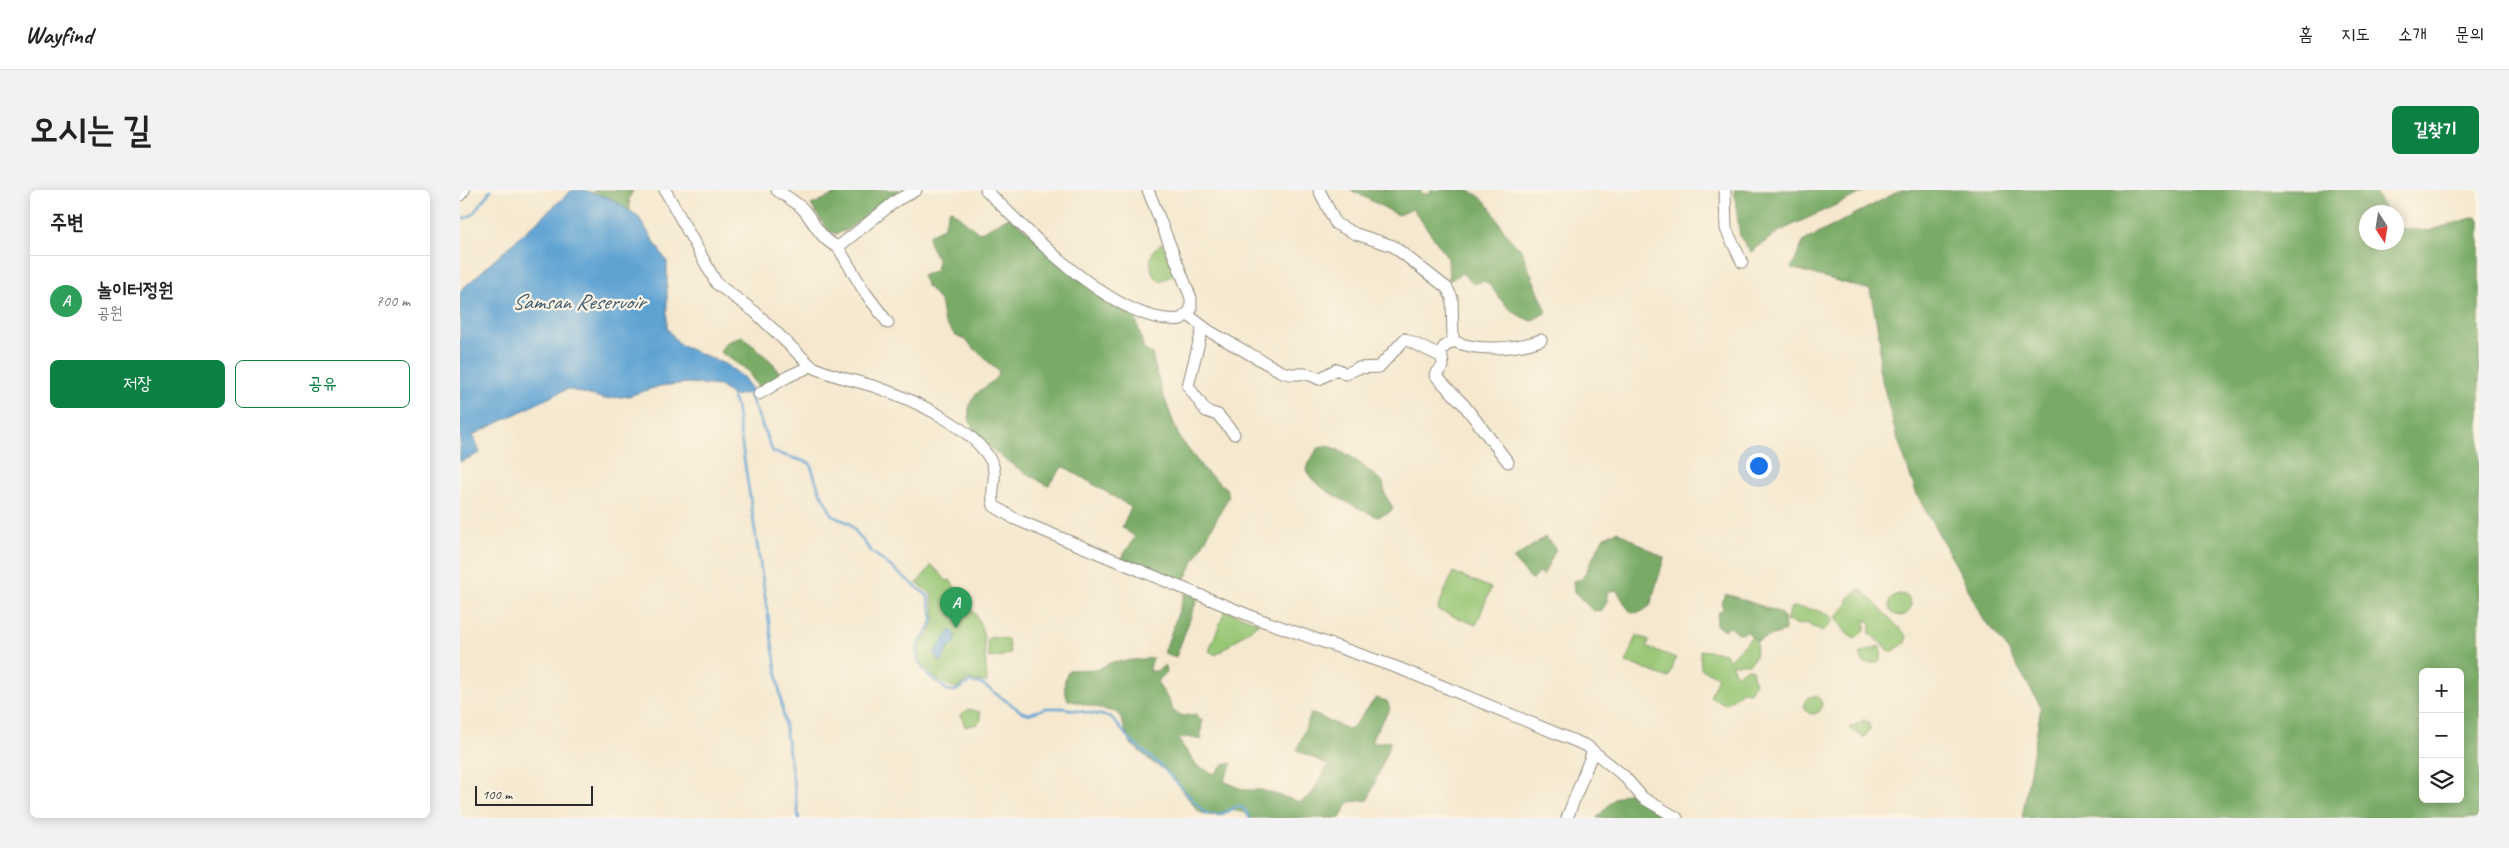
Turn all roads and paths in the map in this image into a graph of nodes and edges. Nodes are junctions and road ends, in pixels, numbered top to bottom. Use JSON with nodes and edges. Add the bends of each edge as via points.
{"nodes":[{"id":1,"x":464,"y":190,"type":"edge"},
{"id":2,"x":666,"y":190,"type":"edge"},
{"id":3,"x":777,"y":190,"type":"edge"},
{"id":4,"x":916,"y":190,"type":"edge"},
{"id":5,"x":986,"y":190,"type":"edge"},
{"id":6,"x":1148,"y":190,"type":"edge"},
{"id":7,"x":1319,"y":190,"type":"edge"},
{"id":8,"x":1725,"y":190,"type":"edge"},
{"id":9,"x":460,"y":195,"type":"edge"},
{"id":10,"x":838,"y":247,"type":"junction"},
{"id":11,"x":1742,"y":262,"type":"dead end"},
{"id":12,"x":1188,"y":315,"type":"junction"},
{"id":13,"x":888,"y":323,"type":"dead end"},
{"id":14,"x":1203,"y":326,"type":"junction"},
{"id":15,"x":1541,"y":340,"type":"dead end"},
{"id":16,"x":1453,"y":341,"type":"junction"},
{"id":17,"x":1439,"y":355,"type":"junction"},
{"id":18,"x":811,"y":366,"type":"junction"},
{"id":19,"x":759,"y":394,"type":"dead end"},
{"id":20,"x":1234,"y":434,"type":"dead end"},
{"id":21,"x":1508,"y":462,"type":"dead end"},
{"id":22,"x":1593,"y":751,"type":"junction"},
{"id":23,"x":1566,"y":818,"type":"edge"},
{"id":24,"x":1677,"y":818,"type":"edge"}],
"edges":[{"from":1,"to":9,"type":"street"},
{"from":2,"to":18,"type":"street","via":[[717,284],[755,312]]},
{"from":3,"to":10,"type":"street","via":[[802,208],[822,235]]},
{"from":4,"to":10,"type":"street","via":[[897,200]]},
{"from":5,"to":12,"type":"street","via":[[1071,271],[1099,289],[1132,308],[1159,317],[1176,320]]},
{"from":6,"to":12,"type":"street","via":[[1191,298],[1192,310]]},
{"from":7,"to":16,"type":"street","via":[[1336,224],[1393,246],[1447,288],[1452,298]]},
{"from":8,"to":11,"type":"street","via":[[1726,229]]},
{"from":10,"to":13,"type":"street","via":[[854,277]]},
{"from":12,"to":14,"type":"street"},
{"from":14,"to":17,"type":"street","via":[[1286,374],[1308,373],[1319,378],[1337,369],[1346,374],[1358,368],[1379,367],[1405,339]]},
{"from":14,"to":20,"type":"street","via":[[1188,386],[1206,411],[1218,415]]},
{"from":15,"to":16,"type":"street","via":[[1496,350],[1464,346]]},
{"from":16,"to":17,"type":"street","via":[[1444,346]]},
{"from":17,"to":21,"type":"street","via":[[1443,366],[1435,375],[1464,405]]},
{"from":18,"to":19,"type":"street"},
{"from":18,"to":22,"type":"street","via":[[826,374],[906,398],[946,420],[970,438],[991,461],[995,476],[991,497],[994,506],[1016,519],[1273,624],[1400,669]]},
{"from":22,"to":23,"type":"street"},
{"from":22,"to":24,"type":"street","via":[[1624,776],[1643,798]]}]}
